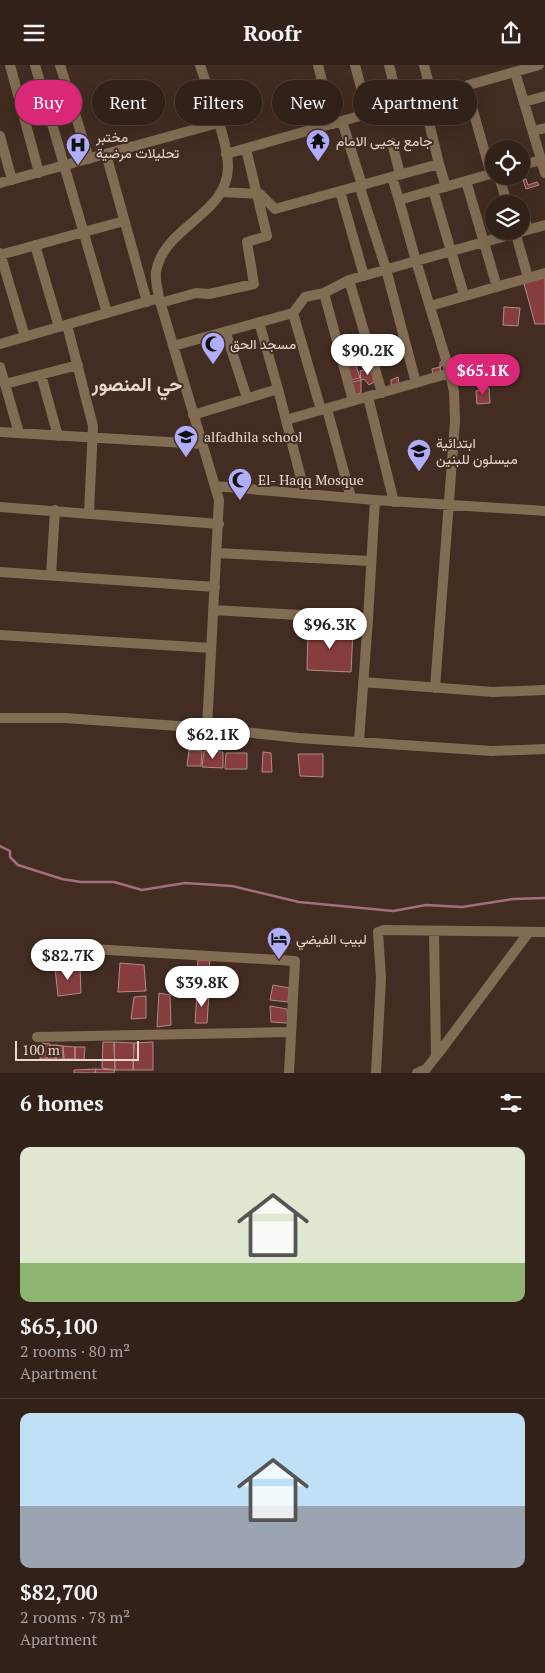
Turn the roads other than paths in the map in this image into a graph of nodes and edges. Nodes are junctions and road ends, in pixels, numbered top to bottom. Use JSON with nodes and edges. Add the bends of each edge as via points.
{"nodes":[{"id":1,"x":10,"y":65,"type":"edge"},
{"id":2,"x":35,"y":65,"type":"edge"},
{"id":3,"x":60,"y":65,"type":"edge"},
{"id":4,"x":200,"y":65,"type":"edge"},
{"id":5,"x":318,"y":65,"type":"edge"},
{"id":6,"x":354,"y":65,"type":"edge"},
{"id":7,"x":389,"y":65,"type":"edge"},
{"id":8,"x":424,"y":65,"type":"edge"},
{"id":9,"x":533,"y":66,"type":"edge"},
{"id":10,"x":515,"y":72,"type":"junction"},
{"id":11,"x":205,"y":80,"type":"edge"},
{"id":12,"x":323,"y":80,"type":"edge"},
{"id":13,"x":358,"y":80,"type":"edge"},
{"id":14,"x":393,"y":80,"type":"edge"},
{"id":15,"x":425,"y":80,"type":"edge"},
{"id":16,"x":477,"y":83,"type":"edge"},
{"id":17,"x":545,"y":96,"type":"edge"},
{"id":18,"x":524,"y":102,"type":"junction"},
{"id":19,"x":477,"y":120,"type":"edge"},
{"id":20,"x":211,"y":125,"type":"edge"},
{"id":21,"x":219,"y":125,"type":"edge"},
{"id":22,"x":328,"y":125,"type":"edge"},
{"id":23,"x":339,"y":125,"type":"edge"},
{"id":24,"x":432,"y":125,"type":"edge"},
{"id":25,"x":545,"y":128,"type":"edge"},
{"id":26,"x":533,"y":131,"type":"junction"},
{"id":27,"x":0,"y":136,"type":"edge"},
{"id":28,"x":392,"y":143,"type":"dead end"},
{"id":29,"x":485,"y":144,"type":"edge"},
{"id":30,"x":246,"y":149,"type":"junction"},
{"id":31,"x":106,"y":154,"type":"junction"},
{"id":32,"x":226,"y":154,"type":"junction"},
{"id":33,"x":89,"y":159,"type":"junction"},
{"id":34,"x":439,"y":164,"type":"junction"},
{"id":35,"x":530,"y":165,"type":"edge"},
{"id":36,"x":544,"y":165,"type":"edge"},
{"id":37,"x":64,"y":166,"type":"junction"},
{"id":38,"x":39,"y":173,"type":"junction"},
{"id":39,"x":396,"y":175,"type":"junction"},
{"id":40,"x":485,"y":177,"type":"edge"},
{"id":41,"x":12,"y":180,"type":"junction"},
{"id":42,"x":466,"y":181,"type":"junction"},
{"id":43,"x":0,"y":183,"type":"edge"},
{"id":44,"x":362,"y":185,"type":"junction"},
{"id":45,"x":446,"y":187,"type":"junction"},
{"id":46,"x":433,"y":190,"type":"junction"},
{"id":47,"x":340,"y":191,"type":"junction"},
{"id":48,"x":221,"y":192,"type":"junction"},
{"id":49,"x":255,"y":194,"type":"junction"},
{"id":50,"x":399,"y":200,"type":"junction"},
{"id":51,"x":124,"y":221,"type":"junction"},
{"id":52,"x":545,"y":225,"type":"edge"},
{"id":53,"x":530,"y":228,"type":"edge"},
{"id":54,"x":85,"y":232,"type":"junction"},
{"id":55,"x":490,"y":240,"type":"edge"},
{"id":56,"x":517,"y":240,"type":"edge"},
{"id":57,"x":484,"y":242,"type":"junction"},
{"id":58,"x":35,"y":245,"type":"junction"},
{"id":59,"x":451,"y":251,"type":"junction"},
{"id":60,"x":0,"y":254,"type":"edge"},
{"id":61,"x":416,"y":261,"type":"junction"},
{"id":62,"x":386,"y":269,"type":"junction"},
{"id":63,"x":545,"y":273,"type":"edge"},
{"id":64,"x":364,"y":276,"type":"junction"},
{"id":65,"x":528,"y":279,"type":"junction"},
{"id":66,"x":349,"y":280,"type":"junction"},
{"id":67,"x":497,"y":287,"type":"junction"},
{"id":68,"x":324,"y":293,"type":"junction"},
{"id":69,"x":464,"y":295,"type":"junction"},
{"id":70,"x":160,"y":300,"type":"junction"},
{"id":71,"x":147,"y":302,"type":"junction"},
{"id":72,"x":430,"y":306,"type":"junction"},
{"id":73,"x":107,"y":313,"type":"junction"},
{"id":74,"x":293,"y":313,"type":"junction"},
{"id":75,"x":259,"y":322,"type":"junction"},
{"id":76,"x":63,"y":326,"type":"junction"},
{"id":77,"x":226,"y":333,"type":"junction"},
{"id":78,"x":25,"y":337,"type":"junction"},
{"id":79,"x":0,"y":344,"type":"edge"},
{"id":80,"x":173,"y":346,"type":"junction"},
{"id":81,"x":78,"y":365,"type":"junction"},
{"id":82,"x":0,"y":367,"type":"edge"},
{"id":83,"x":450,"y":373,"type":"junction"},
{"id":84,"x":41,"y":375,"type":"junction"},
{"id":85,"x":416,"y":383,"type":"junction"},
{"id":86,"x":5,"y":384,"type":"junction"},
{"id":87,"x":278,"y":389,"type":"junction"},
{"id":88,"x":382,"y":393,"type":"junction"},
{"id":89,"x":368,"y":397,"type":"junction"},
{"id":90,"x":247,"y":398,"type":"junction"},
{"id":91,"x":353,"y":401,"type":"junction"},
{"id":92,"x":324,"y":409,"type":"junction"},
{"id":93,"x":193,"y":415,"type":"junction"},
{"id":94,"x":286,"y":420,"type":"junction"},
{"id":95,"x":0,"y":432,"type":"edge"},
{"id":96,"x":19,"y":433,"type":"junction"},
{"id":97,"x":58,"y":436,"type":"junction"},
{"id":98,"x":93,"y":439,"type":"junction"},
{"id":99,"x":202,"y":444,"type":"junction"},
{"id":100,"x":215,"y":486,"type":"junction"},
{"id":101,"x":306,"y":494,"type":"junction"},
{"id":102,"x":351,"y":498,"type":"junction"},
{"id":103,"x":374,"y":500,"type":"junction"},
{"id":104,"x":394,"y":502,"type":"junction"},
{"id":105,"x":449,"y":505,"type":"junction"},
{"id":106,"x":0,"y":507,"type":"edge"},
{"id":107,"x":55,"y":510,"type":"junction"},
{"id":108,"x":545,"y":511,"type":"edge"},
{"id":109,"x":88,"y":513,"type":"junction"},
{"id":110,"x":219,"y":524,"type":"junction"},
{"id":111,"x":217,"y":553,"type":"junction"},
{"id":112,"x":370,"y":561,"type":"junction"},
{"id":113,"x":0,"y":572,"type":"edge"},
{"id":114,"x":51,"y":575,"type":"junction"},
{"id":115,"x":215,"y":587,"type":"junction"},
{"id":116,"x":213,"y":610,"type":"junction"},
{"id":117,"x":368,"y":619,"type":"junction"},
{"id":118,"x":0,"y":635,"type":"edge"},
{"id":119,"x":211,"y":648,"type":"junction"},
{"id":120,"x":363,"y":682,"type":"junction"},
{"id":121,"x":435,"y":688,"type":"junction"},
{"id":122,"x":545,"y":691,"type":"edge"},
{"id":123,"x":0,"y":718,"type":"edge"},
{"id":124,"x":207,"y":728,"type":"junction"},
{"id":125,"x":359,"y":741,"type":"junction"},
{"id":126,"x":545,"y":749,"type":"edge"},
{"id":127,"x":434,"y":931,"type":"junction"},
{"id":128,"x":529,"y":932,"type":"junction"},
{"id":129,"x":545,"y":932,"type":"edge"},
{"id":130,"x":59,"y":947,"type":"dead end"},
{"id":131,"x":291,"y":1032,"type":"junction"},
{"id":132,"x":37,"y":1037,"type":"dead end"},
{"id":133,"x":436,"y":1056,"type":"junction"},
{"id":134,"x":289,"y":1073,"type":"edge"},
{"id":135,"x":376,"y":1073,"type":"edge"},
{"id":136,"x":417,"y":1073,"type":"edge"}],
"edges":[{"from":1,"to":38,"type":"street"},
{"from":2,"to":37,"type":"street"},
{"from":3,"to":33,"type":"street"},
{"from":4,"to":11,"type":"street"},
{"from":5,"to":12,"type":"street"},
{"from":6,"to":13,"type":"street"},
{"from":7,"to":14,"type":"street"},
{"from":8,"to":15,"type":"street"},
{"from":9,"to":10,"type":"street"},
{"from":10,"to":16,"type":"street"},
{"from":10,"to":18,"type":"street"},
{"from":17,"to":18,"type":"street"},
{"from":18,"to":26,"type":"street"},
{"from":19,"to":29,"type":"street"},
{"from":20,"to":31,"type":"street"},
{"from":21,"to":32,"type":"street"},
{"from":22,"to":30,"type":"street"},
{"from":23,"to":44,"type":"street"},
{"from":24,"to":34,"type":"street"},
{"from":25,"to":26,"type":"street"},
{"from":26,"to":36,"type":"street"},
{"from":27,"to":41,"type":"street"},
{"from":28,"to":39,"type":"street"},
{"from":30,"to":32,"type":"street"},
{"from":30,"to":49,"type":"street"},
{"from":31,"to":33,"type":"street"},
{"from":31,"to":51,"type":"street"},
{"from":32,"to":48,"type":"street","via":[[228,168]]},
{"from":33,"to":37,"type":"street"},
{"from":34,"to":39,"type":"street"},
{"from":34,"to":45,"type":"street"},
{"from":35,"to":36,"type":"street"},
{"from":37,"to":38,"type":"street"},
{"from":37,"to":54,"type":"street"},
{"from":38,"to":41,"type":"street"},
{"from":39,"to":44,"type":"street"},
{"from":39,"to":50,"type":"street"},
{"from":40,"to":42,"type":"street"},
{"from":41,"to":43,"type":"street"},
{"from":42,"to":45,"type":"street"},
{"from":42,"to":57,"type":"street"},
{"from":44,"to":47,"type":"street"},
{"from":44,"to":62,"type":"street","via":[[361,191]]},
{"from":45,"to":46,"type":"street"},
{"from":46,"to":50,"type":"street"},
{"from":46,"to":59,"type":"street"},
{"from":47,"to":49,"type":"street","via":[[275,209],[260,194]]},
{"from":47,"to":64,"type":"street"},
{"from":48,"to":49,"type":"street"},
{"from":48,"to":70,"type":"street","via":[[169,245],[156,273]]},
{"from":49,"to":70,"type":"street","via":[[266,236],[247,242],[254,285]]},
{"from":50,"to":61,"type":"street"},
{"from":51,"to":54,"type":"street"},
{"from":51,"to":71,"type":"street"},
{"from":52,"to":53,"type":"street"},
{"from":54,"to":58,"type":"street"},
{"from":54,"to":73,"type":"street"},
{"from":55,"to":57,"type":"street"},
{"from":56,"to":65,"type":"street"},
{"from":57,"to":59,"type":"street"},
{"from":57,"to":67,"type":"street"},
{"from":58,"to":60,"type":"street"},
{"from":58,"to":76,"type":"street"},
{"from":59,"to":61,"type":"street"},
{"from":59,"to":69,"type":"street"},
{"from":60,"to":78,"type":"street"},
{"from":61,"to":62,"type":"street"},
{"from":61,"to":72,"type":"street"},
{"from":62,"to":64,"type":"street"},
{"from":62,"to":85,"type":"street"},
{"from":63,"to":65,"type":"street"},
{"from":64,"to":66,"type":"street"},
{"from":65,"to":67,"type":"street"},
{"from":66,"to":68,"type":"street"},
{"from":66,"to":88,"type":"street"},
{"from":67,"to":69,"type":"street"},
{"from":68,"to":74,"type":"street","via":[[305,297]]},
{"from":68,"to":91,"type":"street"},
{"from":69,"to":72,"type":"street"},
{"from":70,"to":71,"type":"street"},
{"from":70,"to":80,"type":"street"},
{"from":71,"to":73,"type":"street"},
{"from":72,"to":83,"type":"street"},
{"from":73,"to":76,"type":"street"},
{"from":74,"to":75,"type":"street"},
{"from":74,"to":92,"type":"street"},
{"from":75,"to":77,"type":"street"},
{"from":75,"to":87,"type":"street"},
{"from":76,"to":78,"type":"street"},
{"from":76,"to":81,"type":"street"},
{"from":77,"to":80,"type":"street"},
{"from":77,"to":90,"type":"street"},
{"from":78,"to":79,"type":"street"},
{"from":80,"to":93,"type":"street"},
{"from":81,"to":84,"type":"street"},
{"from":81,"to":98,"type":"street","via":[[93,426]]},
{"from":82,"to":86,"type":"street"},
{"from":83,"to":85,"type":"street"},
{"from":83,"to":105,"type":"street","via":[[454,421]]},
{"from":84,"to":86,"type":"street"},
{"from":84,"to":97,"type":"street"},
{"from":85,"to":88,"type":"street"},
{"from":86,"to":96,"type":"street"},
{"from":87,"to":90,"type":"street"},
{"from":87,"to":94,"type":"street"},
{"from":88,"to":89,"type":"street"},
{"from":89,"to":91,"type":"street"},
{"from":89,"to":104,"type":"street"},
{"from":90,"to":93,"type":"street"},
{"from":91,"to":92,"type":"street"},
{"from":92,"to":94,"type":"street"},
{"from":92,"to":102,"type":"street"},
{"from":93,"to":99,"type":"street"},
{"from":94,"to":101,"type":"street"},
{"from":95,"to":96,"type":"street"},
{"from":96,"to":97,"type":"street"},
{"from":97,"to":98,"type":"street"},
{"from":98,"to":99,"type":"street"},
{"from":98,"to":109,"type":"street"},
{"from":99,"to":100,"type":"street"},
{"from":100,"to":101,"type":"street"},
{"from":100,"to":110,"type":"street","via":[[219,500]]},
{"from":101,"to":102,"type":"street"},
{"from":102,"to":103,"type":"street"},
{"from":103,"to":104,"type":"street"},
{"from":103,"to":112,"type":"street"},
{"from":104,"to":105,"type":"street"},
{"from":105,"to":108,"type":"street"},
{"from":105,"to":121,"type":"street"},
{"from":106,"to":107,"type":"street"},
{"from":107,"to":109,"type":"street"},
{"from":107,"to":114,"type":"street"},
{"from":109,"to":110,"type":"street"},
{"from":110,"to":111,"type":"street"},
{"from":111,"to":112,"type":"street"},
{"from":111,"to":115,"type":"street"},
{"from":112,"to":117,"type":"street"},
{"from":113,"to":114,"type":"street"},
{"from":114,"to":115,"type":"street"},
{"from":115,"to":116,"type":"street"},
{"from":116,"to":117,"type":"street"},
{"from":116,"to":119,"type":"street"},
{"from":117,"to":120,"type":"street"},
{"from":118,"to":119,"type":"street"},
{"from":119,"to":124,"type":"street"},
{"from":120,"to":121,"type":"street"},
{"from":120,"to":125,"type":"street"},
{"from":121,"to":122,"type":"street"},
{"from":123,"to":124,"type":"street"},
{"from":124,"to":125,"type":"street"},
{"from":125,"to":126,"type":"street","via":[[492,751]]},
{"from":127,"to":128,"type":"street"},
{"from":127,"to":133,"type":"street"},
{"from":127,"to":135,"type":"street","via":[[378,932],[381,978]]},
{"from":128,"to":129,"type":"street"},
{"from":128,"to":133,"type":"street"},
{"from":130,"to":131,"type":"street","via":[[295,961]]},
{"from":131,"to":132,"type":"street"},
{"from":131,"to":134,"type":"street"},
{"from":133,"to":136,"type":"street","via":[[426,1069]]}]}
